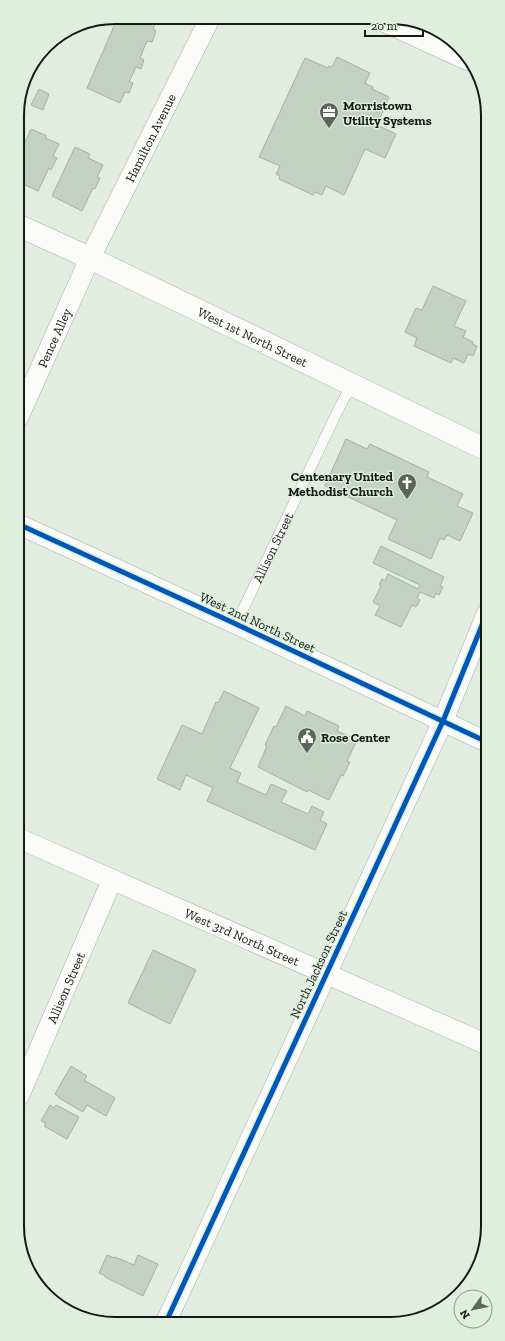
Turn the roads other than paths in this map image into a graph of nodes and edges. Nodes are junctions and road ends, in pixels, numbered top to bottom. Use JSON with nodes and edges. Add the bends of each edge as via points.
{"nodes":[{"id":1,"x":207,"y":24,"type":"edge"},
{"id":2,"x":389,"y":24,"type":"edge"},
{"id":3,"x":459,"y":57,"type":"edge"},
{"id":4,"x":24,"y":228,"type":"edge"},
{"id":5,"x":90,"y":258,"type":"junction"},
{"id":6,"x":352,"y":385,"type":"junction"},
{"id":7,"x":24,"y":405,"type":"edge"},
{"id":8,"x":481,"y":447,"type":"edge"},
{"id":9,"x":24,"y":527,"type":"edge"},
{"id":10,"x":236,"y":624,"type":"junction"},
{"id":11,"x":481,"y":628,"type":"edge"},
{"id":12,"x":443,"y":721,"type":"junction"},
{"id":13,"x":481,"y":739,"type":"edge"},
{"id":14,"x":24,"y":841,"type":"edge"},
{"id":15,"x":112,"y":880,"type":"junction"},
{"id":16,"x":325,"y":974,"type":"junction"},
{"id":17,"x":481,"y":1042,"type":"edge"},
{"id":18,"x":24,"y":1084,"type":"edge"},
{"id":19,"x":168,"y":1317,"type":"edge"}],
"edges":[{"from":1,"to":5,"type":"street","name":"Hamilton Avenue"},
{"from":2,"to":3,"type":"street"},
{"from":4,"to":5,"type":"main road","name":"West 1st North Street"},
{"from":5,"to":6,"type":"main road","name":"West 1st North Street"},
{"from":5,"to":7,"type":"street","name":"Pence Alley"},
{"from":6,"to":8,"type":"main road","name":"West 1st North Street"},
{"from":6,"to":10,"type":"lane","name":"Allison Street"},
{"from":9,"to":10,"type":"street","name":"West 2nd North Street"},
{"from":10,"to":12,"type":"street","name":"West 2nd North Street"},
{"from":11,"to":12,"type":"street","name":"North Jackson Street"},
{"from":12,"to":13,"type":"street","name":"West 2nd North Street"},
{"from":12,"to":16,"type":"street","name":"North Jackson Street"},
{"from":14,"to":15,"type":"street","name":"West 3rd North Street"},
{"from":15,"to":16,"type":"street","name":"West 3rd North Street"},
{"from":15,"to":18,"type":"street","name":"Allison Street"},
{"from":16,"to":17,"type":"street","name":"West 3rd North Street"},
{"from":16,"to":19,"type":"street","name":"North Jackson Street"}]}
